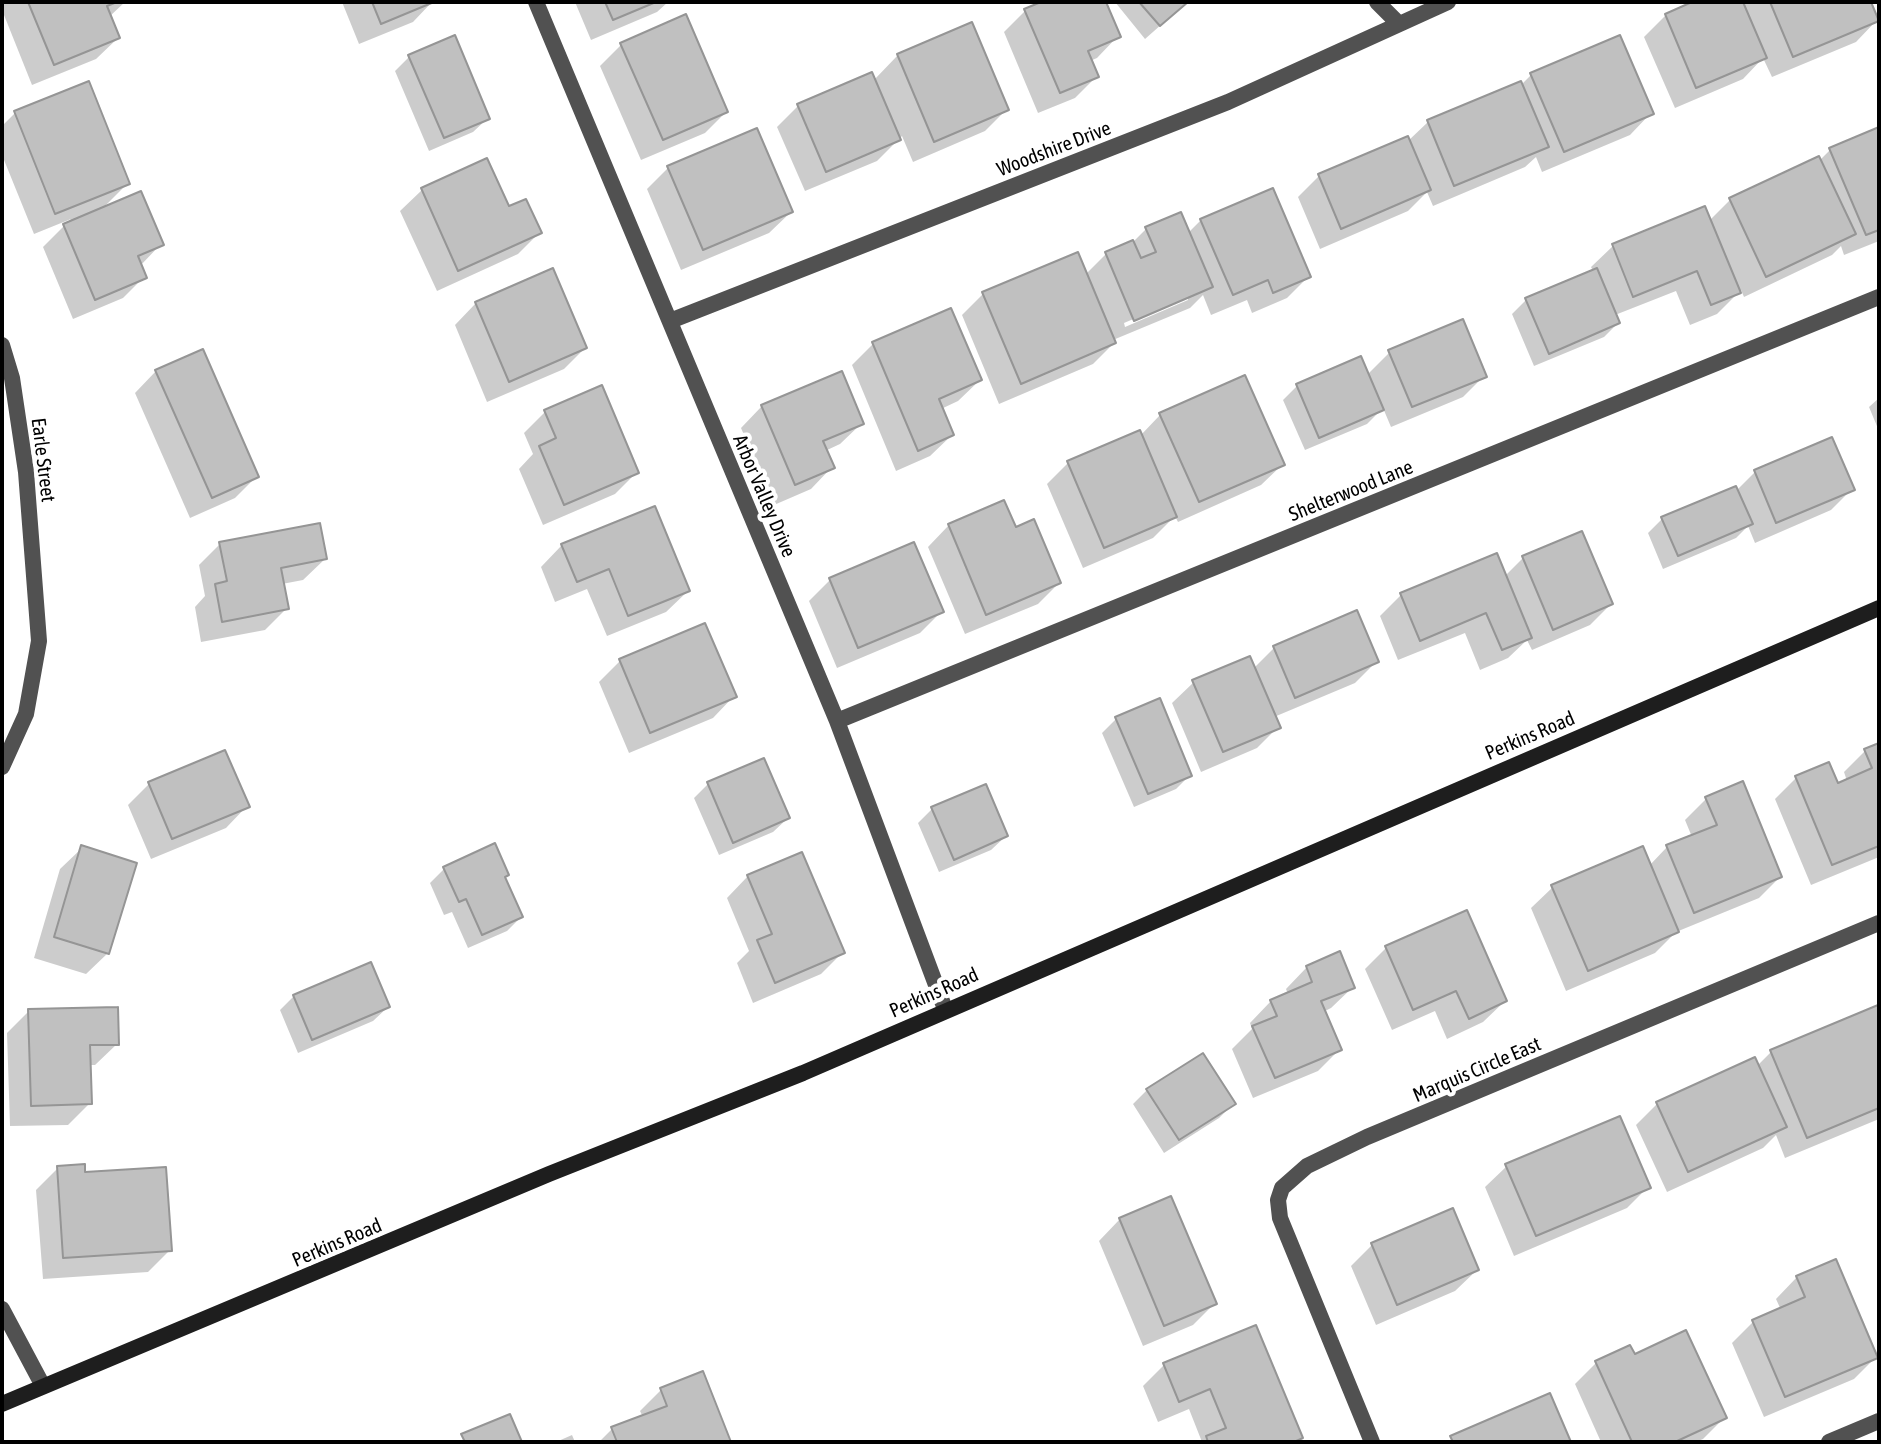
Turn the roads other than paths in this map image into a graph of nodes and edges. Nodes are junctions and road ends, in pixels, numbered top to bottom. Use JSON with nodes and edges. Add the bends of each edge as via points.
{"nodes":[{"id":1,"x":536,"y":2,"type":"edge"},
{"id":2,"x":1377,"y":2,"type":"edge"},
{"id":3,"x":1448,"y":2,"type":"edge"},
{"id":4,"x":1399,"y":24,"type":"junction"},
{"id":5,"x":1879,"y":297,"type":"edge"},
{"id":6,"x":670,"y":321,"type":"junction"},
{"id":7,"x":2,"y":345,"type":"edge"},
{"id":8,"x":1879,"y":608,"type":"edge"},
{"id":9,"x":837,"y":721,"type":"junction"},
{"id":10,"x":2,"y":767,"type":"edge"},
{"id":11,"x":1879,"y":923,"type":"edge"},
{"id":12,"x":945,"y":1009,"type":"junction"},
{"id":13,"x":2,"y":1309,"type":"edge"},
{"id":14,"x":43,"y":1386,"type":"junction"},
{"id":15,"x":2,"y":1404,"type":"edge"},
{"id":16,"x":1879,"y":1421,"type":"edge"},
{"id":17,"x":1372,"y":1442,"type":"edge"},
{"id":18,"x":1829,"y":1442,"type":"edge"}],
"edges":[{"from":1,"to":6,"type":"street","name":"Arbor Valley Drive"},
{"from":2,"to":4,"type":"street"},
{"from":3,"to":4,"type":"street","name":"Woodshire Drive"},
{"from":4,"to":6,"type":"street","name":"Woodshire Drive","via":[[1228,102]]},
{"from":5,"to":9,"type":"street","name":"Shelterwood Lane"},
{"from":6,"to":9,"type":"street","name":"Arbor Valley Drive"},
{"from":7,"to":10,"type":"street","name":"Earle Street","via":[[26,472],[39,641],[26,714]]},
{"from":8,"to":12,"type":"main road","name":"Perkins Road"},
{"from":9,"to":12,"type":"street","name":"Arbor Valley Drive"},
{"from":11,"to":17,"type":"street","name":"Marquis Circle East","via":[[1367,1137],[1307,1166],[1282,1188],[1280,1218]]},
{"from":12,"to":14,"type":"main road","name":"Perkins Road","via":[[803,1073]]},
{"from":13,"to":14,"type":"street"},
{"from":14,"to":15,"type":"main road","name":"Perkins Road"},
{"from":16,"to":18,"type":"street"}]}
